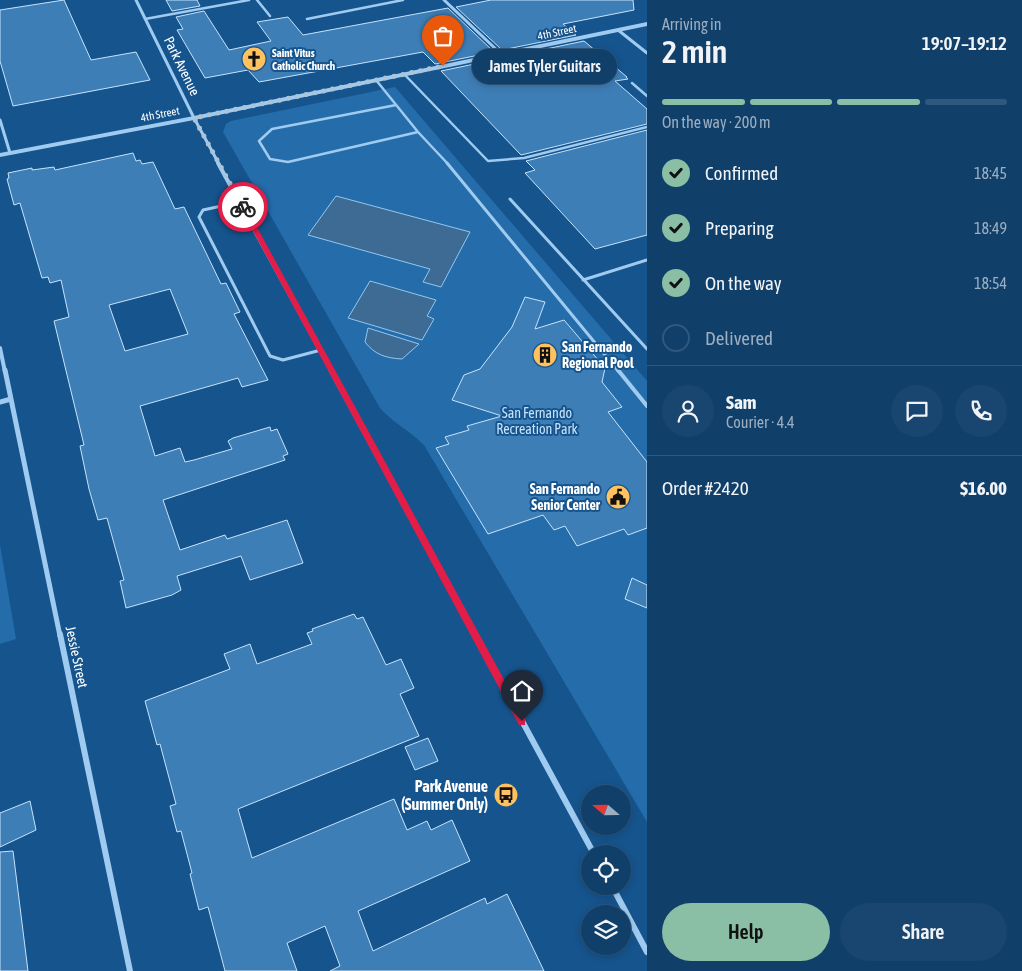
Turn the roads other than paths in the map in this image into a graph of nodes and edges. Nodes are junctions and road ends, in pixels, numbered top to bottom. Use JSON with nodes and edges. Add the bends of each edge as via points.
{"nodes":[{"id":1,"x":136,"y":0,"type":"edge"},
{"id":2,"x":249,"y":0,"type":"edge"},
{"id":3,"x":257,"y":0,"type":"edge"},
{"id":4,"x":403,"y":0,"type":"edge"},
{"id":5,"x":444,"y":0,"type":"edge"},
{"id":6,"x":270,"y":16,"type":"dead end"},
{"id":7,"x":145,"y":19,"type":"junction"},
{"id":8,"x":307,"y":19,"type":"dead end"},
{"id":9,"x":647,"y":24,"type":"edge"},
{"id":10,"x":618,"y":30,"type":"junction"},
{"id":11,"x":647,"y":53,"type":"edge"},
{"id":12,"x":501,"y":54,"type":"junction"},
{"id":13,"x":404,"y":74,"type":"junction"},
{"id":14,"x":376,"y":80,"type":"junction"},
{"id":15,"x":632,"y":83,"type":"dead end"},
{"id":16,"x":647,"y":96,"type":"edge"},
{"id":17,"x":396,"y":104,"type":"junction"},
{"id":18,"x":194,"y":118,"type":"junction"},
{"id":19,"x":0,"y":120,"type":"edge"},
{"id":20,"x":647,"y":127,"type":"edge"},
{"id":21,"x":418,"y":132,"type":"junction"},
{"id":22,"x":10,"y":153,"type":"junction"},
{"id":23,"x":0,"y":155,"type":"edge"},
{"id":24,"x":510,"y":199,"type":"dead end"},
{"id":25,"x":240,"y":202,"type":"junction"},
{"id":26,"x":647,"y":260,"type":"edge"},
{"id":27,"x":583,"y":280,"type":"junction"},
{"id":28,"x":0,"y":348,"type":"edge"},
{"id":29,"x":647,"y":349,"type":"edge"},
{"id":30,"x":321,"y":350,"type":"junction"},
{"id":31,"x":11,"y":400,"type":"junction"},
{"id":32,"x":0,"y":402,"type":"edge"},
{"id":33,"x":647,"y":406,"type":"edge"},
{"id":34,"x":589,"y":845,"type":"edge"},
{"id":35,"x":617,"y":895,"type":"edge"},
{"id":36,"x":647,"y":952,"type":"edge"},
{"id":37,"x":130,"y":971,"type":"edge"}],
"edges":[{"from":1,"to":7,"type":"street","name":"Park Avenue"},
{"from":2,"to":7,"type":"lane"},
{"from":3,"to":6,"type":"lane"},
{"from":4,"to":8,"type":"lane"},
{"from":5,"to":12,"type":"street"},
{"from":7,"to":18,"type":"street","name":"Park Avenue"},
{"from":9,"to":10,"type":"street","name":"4th Street"},
{"from":10,"to":11,"type":"street"},
{"from":10,"to":12,"type":"street","name":"4th Street"},
{"from":12,"to":13,"type":"street","name":"4th Street"},
{"from":13,"to":14,"type":"street","name":"4th Street"},
{"from":13,"to":20,"type":"lane","via":[[488,161],[524,158]]},
{"from":14,"to":17,"type":"lane"},
{"from":14,"to":18,"type":"street","name":"4th Street"},
{"from":15,"to":16,"type":"lane"},
{"from":17,"to":21,"type":"lane"},
{"from":17,"to":21,"type":"lane","via":[[272,129],[259,141],[270,159],[288,162]]},
{"from":18,"to":22,"type":"street","name":"4th Street"},
{"from":18,"to":25,"type":"street","name":"Park Avenue"},
{"from":19,"to":22,"type":"street"},
{"from":21,"to":33,"type":"lane","via":[[437,150]]},
{"from":22,"to":23,"type":"street","name":"4th Street"},
{"from":24,"to":27,"type":"lane"},
{"from":25,"to":30,"type":"street","name":"Park Avenue"},
{"from":25,"to":30,"type":"lane","via":[[203,210],[199,217],[270,356],[283,360]]},
{"from":26,"to":27,"type":"lane"},
{"from":27,"to":29,"type":"lane"},
{"from":28,"to":31,"type":"street","name":"Jessie Street"},
{"from":30,"to":34,"type":"street","name":"Park Avenue"},
{"from":31,"to":32,"type":"street"},
{"from":31,"to":37,"type":"street","name":"Jessie Street"},
{"from":35,"to":36,"type":"street"}]}
